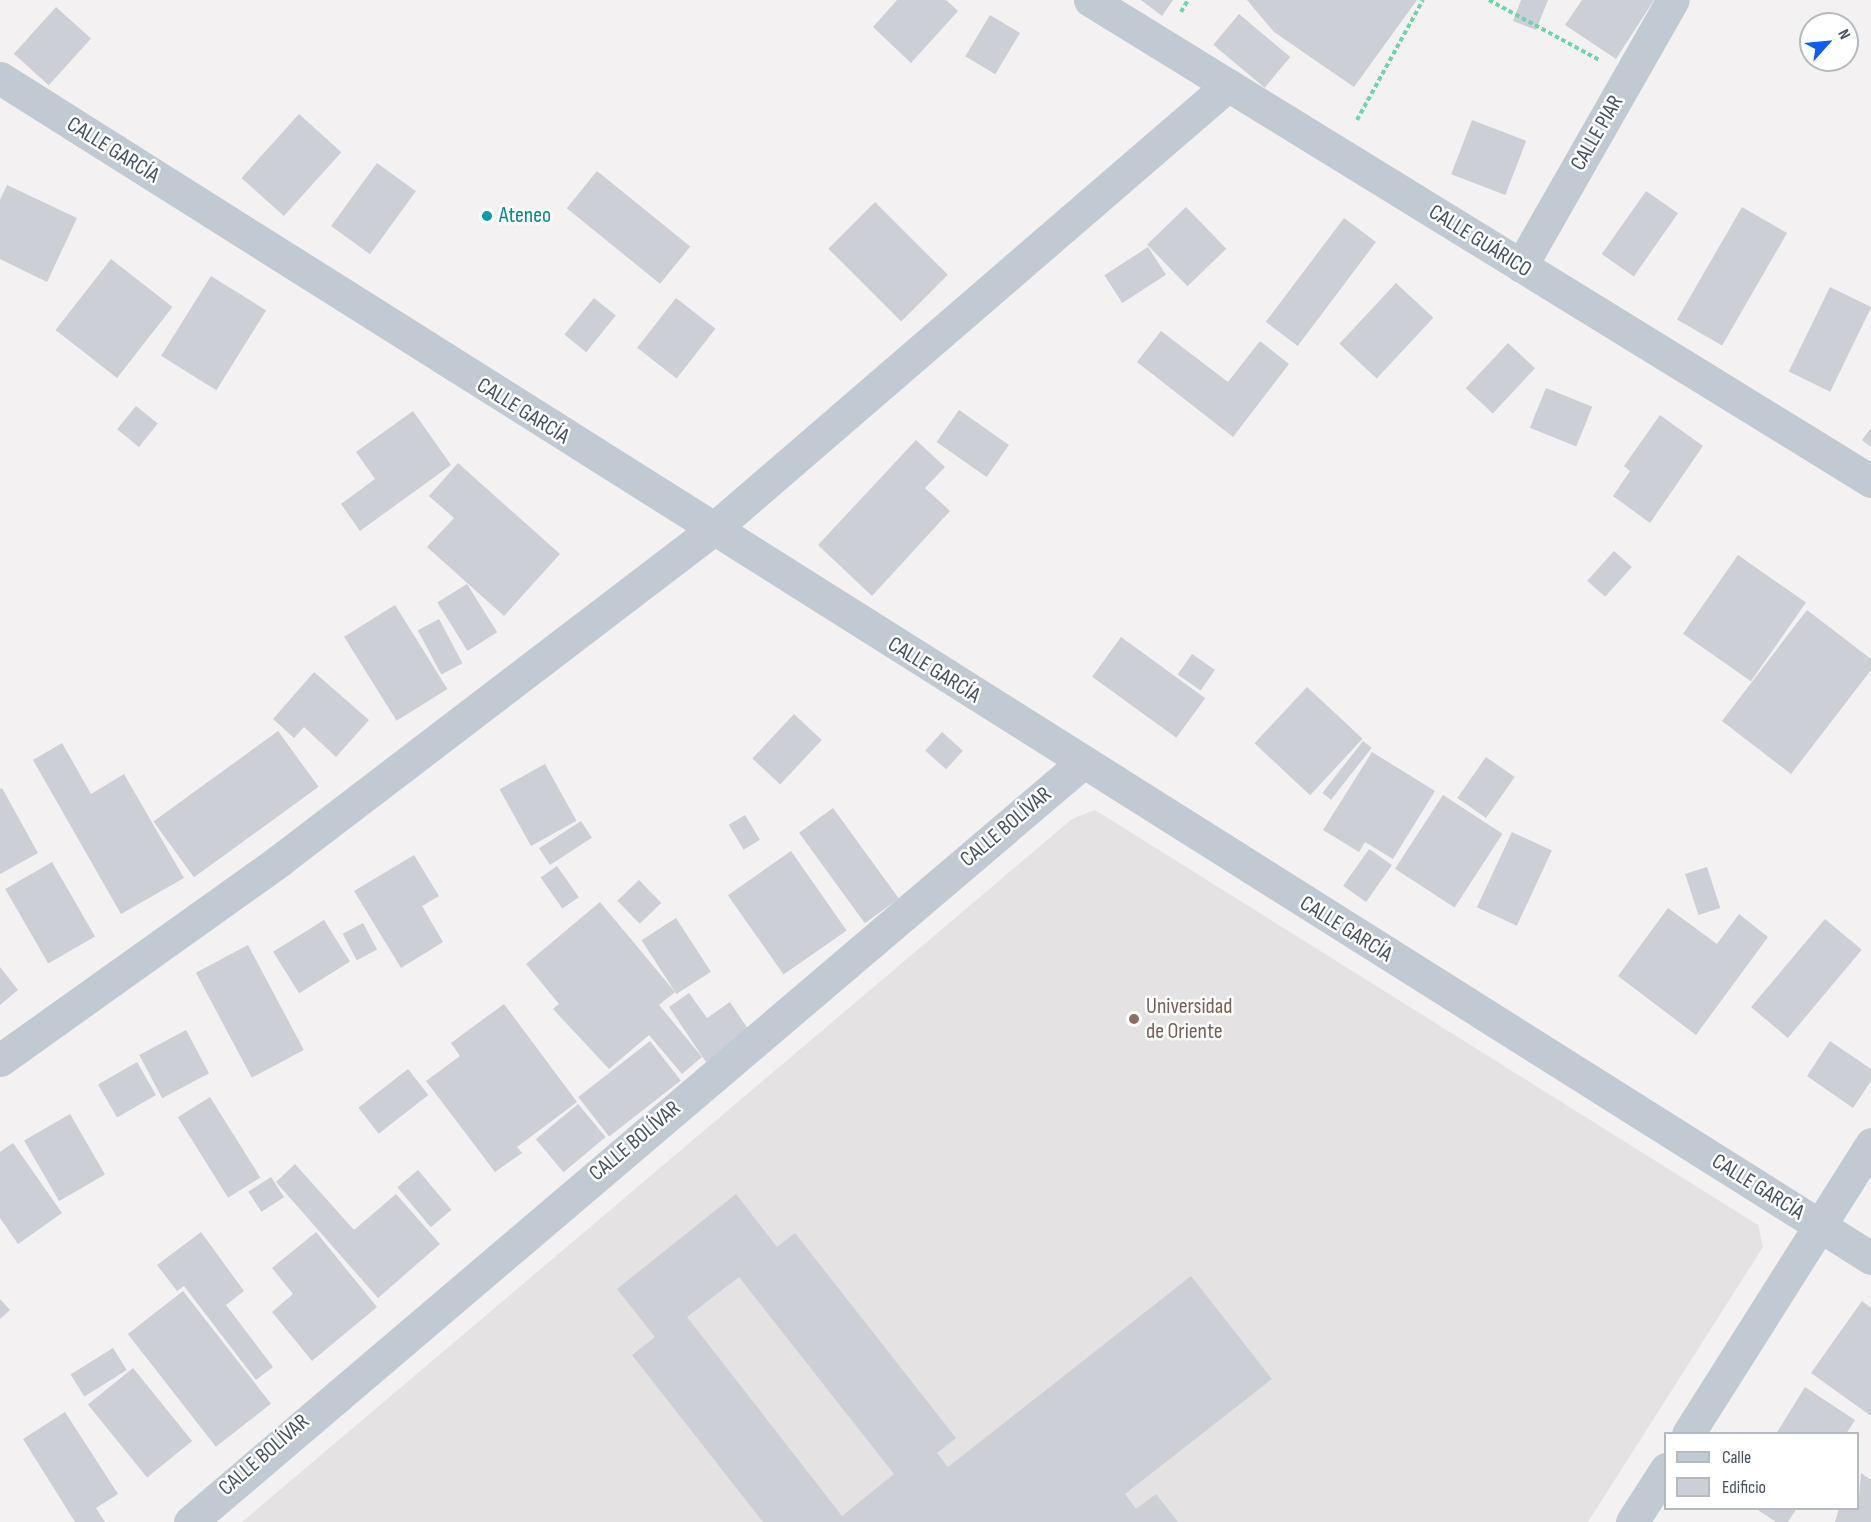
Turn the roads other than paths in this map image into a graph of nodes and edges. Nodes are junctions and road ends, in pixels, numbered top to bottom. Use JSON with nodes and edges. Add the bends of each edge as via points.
{"nodes":[{"id":1,"x":1089,"y":0,"type":"edge"},
{"id":2,"x":1673,"y":0,"type":"edge"},
{"id":3,"x":0,"y":78,"type":"edge"},
{"id":4,"x":1228,"y":85,"type":"junction"},
{"id":5,"x":1521,"y":266,"type":"junction"},
{"id":6,"x":1871,"y":481,"type":"edge"},
{"id":7,"x":711,"y":531,"type":"junction"},
{"id":8,"x":1082,"y":763,"type":"junction"},
{"id":9,"x":0,"y":1060,"type":"edge"},
{"id":10,"x":1871,"y":1144,"type":"edge"},
{"id":11,"x":1820,"y":1226,"type":"junction"},
{"id":12,"x":1871,"y":1258,"type":"edge"},
{"id":13,"x":1689,"y":1432,"type":"edge"},
{"id":14,"x":1664,"y":1471,"type":"edge"},
{"id":15,"x":190,"y":1522,"type":"edge"},
{"id":16,"x":1632,"y":1522,"type":"edge"}],
"edges":[{"from":1,"to":4,"type":"street","name":"CALLE GUÁRICO"},
{"from":2,"to":5,"type":"street","name":"CALLE PIAR"},
{"from":3,"to":7,"type":"street","name":"CALLE GARCÍA"},
{"from":4,"to":5,"type":"street","name":"CALLE GUÁRICO"},
{"from":4,"to":7,"type":"street"},
{"from":5,"to":6,"type":"street","name":"CALLE GUÁRICO"},
{"from":7,"to":8,"type":"street","name":"CALLE GARCÍA"},
{"from":7,"to":9,"type":"street","via":[[280,860]]},
{"from":8,"to":11,"type":"street","name":"CALLE GARCÍA"},
{"from":8,"to":15,"type":"street","name":"CALLE BOLÍVAR"},
{"from":10,"to":11,"type":"street"},
{"from":11,"to":12,"type":"street","name":"CALLE GARCÍA"},
{"from":11,"to":13,"type":"street"},
{"from":14,"to":16,"type":"street"}]}
